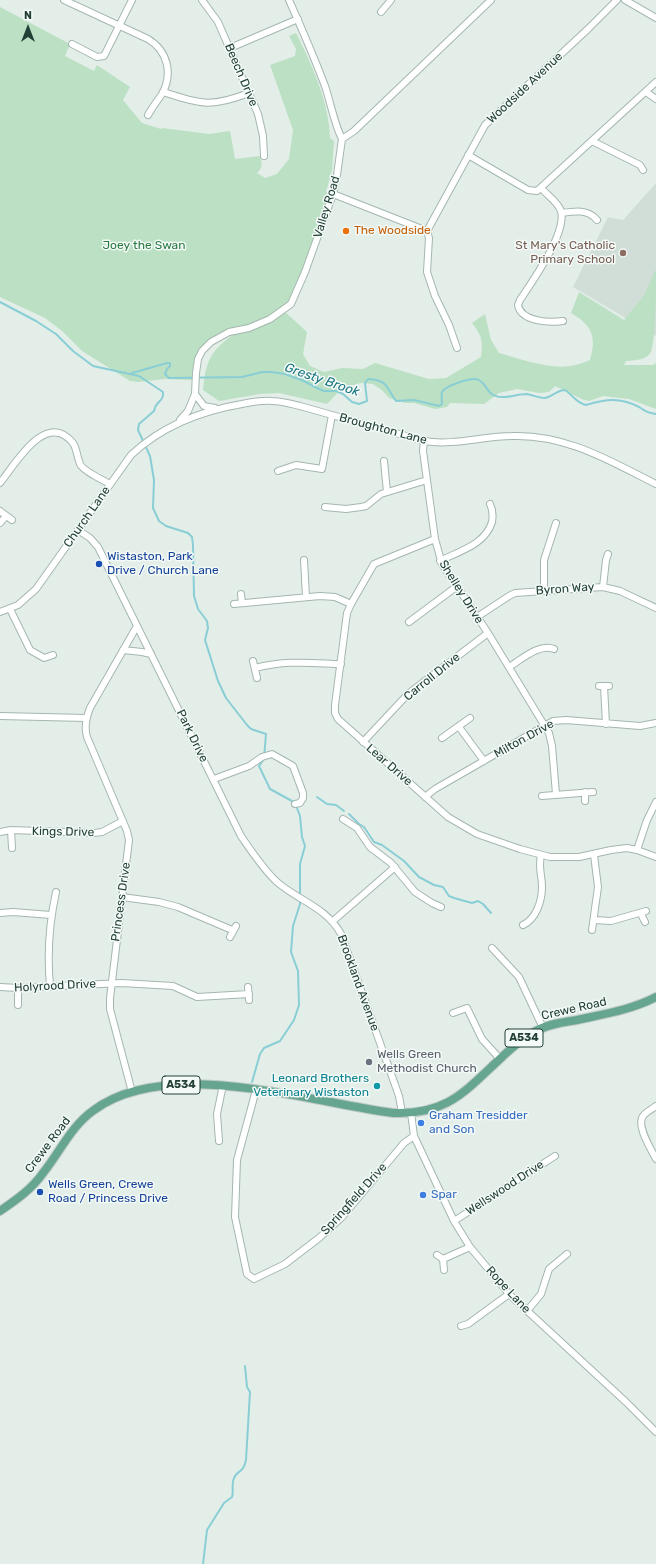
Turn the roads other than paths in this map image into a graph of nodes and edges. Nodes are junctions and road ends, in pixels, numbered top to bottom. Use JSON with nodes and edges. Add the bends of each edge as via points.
{"nodes":[{"id":1,"x":64,"y":0,"type":"edge"},
{"id":2,"x":132,"y":0,"type":"edge"},
{"id":3,"x":202,"y":0,"type":"edge"},
{"id":4,"x":289,"y":0,"type":"edge"},
{"id":5,"x":391,"y":0,"type":"edge"},
{"id":6,"x":491,"y":0,"type":"edge"},
{"id":7,"x":616,"y":0,"type":"edge"},
{"id":8,"x":629,"y":1,"type":"edge"},
{"id":9,"x":381,"y":12,"type":"dead end"},
{"id":10,"x":656,"y":18,"type":"edge"},
{"id":11,"x":298,"y":19,"type":"junction"},
{"id":12,"x":119,"y":26,"type":"junction"},
{"id":13,"x":72,"y":44,"type":"dead end"},
{"id":14,"x":230,"y":48,"type":"junction"},
{"id":15,"x":656,"y":82,"type":"edge"},
{"id":16,"x":163,"y":92,"type":"junction"},
{"id":17,"x":248,"y":92,"type":"junction"},
{"id":18,"x":646,"y":92,"type":"junction"},
{"id":19,"x":656,"y":99,"type":"edge"},
{"id":20,"x":148,"y":115,"type":"dead end"},
{"id":21,"x":342,"y":139,"type":"junction"},
{"id":22,"x":592,"y":141,"type":"junction"},
{"id":23,"x":468,"y":155,"type":"junction"},
{"id":24,"x":264,"y":156,"type":"dead end"},
{"id":25,"x":643,"y":170,"type":"dead end"},
{"id":26,"x":541,"y":188,"type":"junction"},
{"id":27,"x":333,"y":194,"type":"junction"},
{"id":28,"x":562,"y":213,"type":"junction"},
{"id":29,"x":597,"y":220,"type":"dead end"},
{"id":30,"x":427,"y":231,"type":"junction"},
{"id":31,"x":563,"y":321,"type":"dead end"},
{"id":32,"x":457,"y":348,"type":"dead end"},
{"id":33,"x":195,"y":394,"type":"junction"},
{"id":34,"x":216,"y":409,"type":"junction"},
{"id":35,"x":332,"y":415,"type":"junction"},
{"id":36,"x":176,"y":423,"type":"junction"},
{"id":37,"x":424,"y":442,"type":"junction"},
{"id":38,"x":384,"y":461,"type":"dead end"},
{"id":39,"x":278,"y":471,"type":"dead end"},
{"id":40,"x":427,"y":480,"type":"junction"},
{"id":41,"x":0,"y":482,"type":"edge"},
{"id":42,"x":110,"y":484,"type":"junction"},
{"id":43,"x":656,"y":484,"type":"edge"},
{"id":44,"x":387,"y":492,"type":"junction"},
{"id":45,"x":325,"y":506,"type":"dead end"},
{"id":46,"x":493,"y":506,"type":"dead end"},
{"id":47,"x":0,"y":511,"type":"edge"},
{"id":48,"x":6,"y":516,"type":"junction"},
{"id":49,"x":12,"y":520,"type":"dead end"},
{"id":50,"x":0,"y":523,"type":"edge"},
{"id":51,"x":556,"y":523,"type":"dead end"},
{"id":52,"x":78,"y":530,"type":"junction"},
{"id":53,"x":435,"y":539,"type":"junction"},
{"id":54,"x":608,"y":554,"type":"dead end"},
{"id":55,"x":304,"y":560,"type":"dead end"},
{"id":56,"x":440,"y":561,"type":"junction"},
{"id":57,"x":456,"y":586,"type":"junction"},
{"id":58,"x":603,"y":586,"type":"junction"},
{"id":59,"x":544,"y":591,"type":"junction"},
{"id":60,"x":241,"y":594,"type":"dead end"},
{"id":61,"x":306,"y":597,"type":"junction"},
{"id":62,"x":242,"y":603,"type":"junction"},
{"id":63,"x":234,"y":604,"type":"dead end"},
{"id":64,"x":351,"y":604,"type":"junction"},
{"id":65,"x":655,"y":606,"type":"edge"},
{"id":66,"x":10,"y":609,"type":"junction"},
{"id":67,"x":0,"y":612,"type":"edge"},
{"id":68,"x":477,"y":617,"type":"junction"},
{"id":69,"x":409,"y":622,"type":"dead end"},
{"id":70,"x":136,"y":626,"type":"junction"},
{"id":71,"x":488,"y":634,"type":"junction"},
{"id":72,"x":554,"y":649,"type":"dead end"},
{"id":73,"x":123,"y":650,"type":"junction"},
{"id":74,"x":150,"y":654,"type":"junction"},
{"id":75,"x":53,"y":655,"type":"dead end"},
{"id":76,"x":254,"y":661,"type":"dead end"},
{"id":77,"x":341,"y":664,"type":"junction"},
{"id":78,"x":508,"y":667,"type":"junction"},
{"id":79,"x":255,"y":668,"type":"junction"},
{"id":80,"x":257,"y":678,"type":"dead end"},
{"id":81,"x":604,"y":686,"type":"dead end"},
{"id":82,"x":0,"y":716,"type":"edge"},
{"id":83,"x":86,"y":718,"type":"junction"},
{"id":84,"x":470,"y":718,"type":"dead end"},
{"id":85,"x":656,"y":723,"type":"edge"},
{"id":86,"x":606,"y":724,"type":"junction"},
{"id":87,"x":459,"y":726,"type":"junction"},
{"id":88,"x":545,"y":726,"type":"junction"},
{"id":89,"x":442,"y":738,"type":"dead end"},
{"id":90,"x":363,"y":742,"type":"junction"},
{"id":91,"x":484,"y":761,"type":"junction"},
{"id":92,"x":214,"y":779,"type":"junction"},
{"id":93,"x":585,"y":792,"type":"junction"},
{"id":94,"x":594,"y":792,"type":"dead end"},
{"id":95,"x":556,"y":794,"type":"junction"},
{"id":96,"x":542,"y":796,"type":"dead end"},
{"id":97,"x":425,"y":797,"type":"junction"},
{"id":98,"x":585,"y":802,"type":"dead end"},
{"id":99,"x":656,"y":802,"type":"edge"},
{"id":100,"x":295,"y":804,"type":"dead end"},
{"id":101,"x":652,"y":816,"type":"edge"},
{"id":102,"x":343,"y":819,"type":"dead end"},
{"id":103,"x":123,"y":821,"type":"junction"},
{"id":104,"x":11,"y":830,"type":"junction"},
{"id":105,"x":0,"y":832,"type":"edge"},
{"id":106,"x":12,"y":848,"type":"dead end"},
{"id":107,"x":637,"y":850,"type":"junction"},
{"id":108,"x":594,"y":854,"type":"junction"},
{"id":109,"x":541,"y":856,"type":"junction"},
{"id":110,"x":656,"y":857,"type":"edge"},
{"id":111,"x":395,"y":867,"type":"junction"},
{"id":112,"x":56,"y":892,"type":"dead end"},
{"id":113,"x":122,"y":897,"type":"junction"},
{"id":114,"x":441,"y":907,"type":"dead end"},
{"id":115,"x":0,"y":913,"type":"edge"},
{"id":116,"x":51,"y":915,"type":"junction"},
{"id":117,"x":594,"y":920,"type":"junction"},
{"id":118,"x":333,"y":921,"type":"junction"},
{"id":119,"x":645,"y":922,"type":"dead end"},
{"id":120,"x":527,"y":925,"type":"dead end"},
{"id":121,"x":592,"y":930,"type":"dead end"},
{"id":122,"x":233,"y":931,"type":"dead end"},
{"id":123,"x":492,"y":948,"type":"dead end"},
{"id":124,"x":111,"y":983,"type":"junction"},
{"id":125,"x":50,"y":986,"type":"junction"},
{"id":126,"x":0,"y":988,"type":"edge"},
{"id":127,"x":18,"y":988,"type":"junction"},
{"id":128,"x":249,"y":994,"type":"dead end"},
{"id":129,"x":655,"y":999,"type":"edge"},
{"id":130,"x":18,"y":1005,"type":"dead end"},
{"id":131,"x":453,"y":1014,"type":"dead end"},
{"id":132,"x":543,"y":1028,"type":"junction"},
{"id":133,"x":500,"y":1059,"type":"junction"},
{"id":134,"x":223,"y":1085,"type":"junction"},
{"id":135,"x":256,"y":1090,"type":"junction"},
{"id":136,"x":132,"y":1092,"type":"junction"},
{"id":137,"x":656,"y":1106,"type":"edge"},
{"id":138,"x":406,"y":1113,"type":"junction"},
{"id":139,"x":414,"y":1136,"type":"junction"},
{"id":140,"x":219,"y":1141,"type":"dead end"},
{"id":141,"x":555,"y":1156,"type":"dead end"},
{"id":142,"x":656,"y":1159,"type":"edge"},
{"id":143,"x":0,"y":1211,"type":"edge"},
{"id":144,"x":454,"y":1221,"type":"junction"},
{"id":145,"x":470,"y":1247,"type":"junction"},
{"id":146,"x":566,"y":1254,"type":"dead end"},
{"id":147,"x":437,"y":1255,"type":"dead end"},
{"id":148,"x":443,"y":1259,"type":"junction"},
{"id":149,"x":444,"y":1270,"type":"dead end"},
{"id":150,"x":509,"y":1294,"type":"junction"},
{"id":151,"x":527,"y":1311,"type":"junction"},
{"id":152,"x":461,"y":1326,"type":"dead end"},
{"id":153,"x":656,"y":1432,"type":"edge"}],
"edges":[{"from":1,"to":12,"type":"street"},
{"from":2,"to":12,"type":"street"},
{"from":3,"to":14,"type":"street","name":"Beech Drive","via":[[215,17]]},
{"from":4,"to":11,"type":"street"},
{"from":5,"to":9,"type":"street"},
{"from":6,"to":21,"type":"street","via":[[354,131]]},
{"from":7,"to":23,"type":"street","name":"Woodside Avenue","via":[[488,121],[480,130]]},
{"from":8,"to":10,"type":"street"},
{"from":11,"to":14,"type":"street"},
{"from":11,"to":21,"type":"street","via":[[314,55]]},
{"from":12,"to":13,"type":"street","via":[[102,56],[97,57]]},
{"from":12,"to":16,"type":"street","via":[[153,42],[163,53],[168,70]]},
{"from":14,"to":17,"type":"street","name":"Beech Drive"},
{"from":15,"to":18,"type":"street"},
{"from":16,"to":17,"type":"street","via":[[206,103],[226,101]]},
{"from":16,"to":20,"type":"street"},
{"from":17,"to":24,"type":"street","name":"Beech Drive","via":[[262,126]]},
{"from":18,"to":19,"type":"street"},
{"from":18,"to":22,"type":"street"},
{"from":21,"to":27,"type":"street","name":"Valley Road"},
{"from":22,"to":25,"type":"street","via":[[640,165]]},
{"from":22,"to":26,"type":"street"},
{"from":23,"to":26,"type":"street","via":[[528,190],[534,192]]},
{"from":23,"to":30,"type":"street","name":"Woodside Avenue"},
{"from":26,"to":28,"type":"street"},
{"from":27,"to":30,"type":"street"},
{"from":27,"to":33,"type":"street","name":"Valley Road","via":[[291,304],[270,319],[249,328],[229,332],[211,342],[198,359]]},
{"from":28,"to":29,"type":"street","via":[[587,212]]},
{"from":28,"to":31,"type":"street","via":[[552,247],[518,305],[522,312],[541,322]]},
{"from":30,"to":32,"type":"street","via":[[427,272]]},
{"from":33,"to":34,"type":"street","via":[[204,406]]},
{"from":33,"to":36,"type":"street","name":"Valley Road","via":[[188,411]]},
{"from":34,"to":35,"type":"street","name":"Broughton Lane","via":[[272,401]]},
{"from":34,"to":36,"type":"street","name":"Broughton Lane"},
{"from":35,"to":37,"type":"street","name":"Broughton Lane"},
{"from":35,"to":39,"type":"street","via":[[322,469],[296,465]]},
{"from":36,"to":42,"type":"street","name":"Church Lane","via":[[150,439],[131,455]]},
{"from":37,"to":40,"type":"street","name":"Shelley Drive"},
{"from":37,"to":43,"type":"street","name":"Broughton Lane","via":[[443,443],[513,436],[548,438],[589,451]]},
{"from":38,"to":44,"type":"street","via":[[388,470]]},
{"from":40,"to":44,"type":"street"},
{"from":40,"to":53,"type":"street","name":"Shelley Drive"},
{"from":41,"to":42,"type":"street","via":[[38,437],[52,433],[66,437],[75,446],[80,464]]},
{"from":42,"to":52,"type":"street","name":"Church Lane"},
{"from":44,"to":45,"type":"street","via":[[366,506],[352,509],[337,505]]},
{"from":46,"to":56,"type":"street","via":[[493,518],[484,538]]},
{"from":47,"to":48,"type":"street"},
{"from":48,"to":49,"type":"street"},
{"from":48,"to":50,"type":"street"},
{"from":51,"to":59,"type":"street","via":[[544,560]]},
{"from":52,"to":66,"type":"street","name":"Church Lane","via":[[36,589],[24,601]]},
{"from":52,"to":70,"type":"street","name":"Park Drive","via":[[98,547]]},
{"from":53,"to":56,"type":"street","name":"Shelley Drive"},
{"from":53,"to":64,"type":"street","name":"Lear Drive","via":[[374,564]]},
{"from":54,"to":58,"type":"street"},
{"from":55,"to":61,"type":"street"},
{"from":56,"to":57,"type":"street","name":"Shelley Drive"},
{"from":57,"to":68,"type":"street","name":"Shelley Drive"},
{"from":57,"to":69,"type":"street"},
{"from":58,"to":59,"type":"street","name":"Byron Way"},
{"from":58,"to":65,"type":"street","name":"Byron Way"},
{"from":59,"to":68,"type":"street","name":"Byron Way","via":[[511,595]]},
{"from":60,"to":62,"type":"street"},
{"from":61,"to":62,"type":"street"},
{"from":61,"to":64,"type":"street","via":[[334,597]]},
{"from":62,"to":63,"type":"street"},
{"from":64,"to":77,"type":"street","name":"Lear Drive","via":[[347,613]]},
{"from":66,"to":67,"type":"street","name":"Church Lane"},
{"from":66,"to":75,"type":"street","via":[[30,650],[44,658]]},
{"from":68,"to":71,"type":"street","name":"Shelley Drive"},
{"from":70,"to":73,"type":"street"},
{"from":70,"to":74,"type":"street","name":"Park Drive"},
{"from":71,"to":78,"type":"street","name":"Shelley Drive"},
{"from":71,"to":90,"type":"street","name":"Carroll Drive","via":[[408,694]]},
{"from":72,"to":78,"type":"street","via":[[537,650]]},
{"from":73,"to":74,"type":"street"},
{"from":73,"to":83,"type":"street"},
{"from":74,"to":92,"type":"street","name":"Park Drive"},
{"from":76,"to":79,"type":"street"},
{"from":77,"to":79,"type":"street","via":[[288,662]]},
{"from":77,"to":90,"type":"street","name":"Lear Drive","via":[[335,704],[336,716]]},
{"from":78,"to":88,"type":"street","name":"Shelley Drive"},
{"from":79,"to":80,"type":"street"},
{"from":81,"to":86,"type":"street"},
{"from":82,"to":83,"type":"street"},
{"from":83,"to":103,"type":"street","name":"Princess Drive","via":[[87,737]]},
{"from":84,"to":87,"type":"street"},
{"from":85,"to":86,"type":"street","name":"Milton Drive","via":[[640,726]]},
{"from":86,"to":88,"type":"street","name":"Milton Drive","via":[[561,720]]},
{"from":87,"to":89,"type":"street"},
{"from":87,"to":91,"type":"street"},
{"from":88,"to":91,"type":"street","name":"Milton Drive"},
{"from":88,"to":95,"type":"street","name":"Shelley Drive","via":[[552,746]]},
{"from":90,"to":97,"type":"street","name":"Lear Drive"},
{"from":91,"to":97,"type":"street","name":"Milton Drive"},
{"from":92,"to":100,"type":"street","via":[[272,754],[293,766],[303,793],[300,803]]},
{"from":92,"to":118,"type":"street","name":"Park Drive","via":[[241,836],[262,865],[277,882]]},
{"from":93,"to":94,"type":"street"},
{"from":93,"to":95,"type":"street"},
{"from":93,"to":98,"type":"street"},
{"from":95,"to":96,"type":"street"},
{"from":97,"to":109,"type":"street","name":"Lear Drive","via":[[465,829]]},
{"from":99,"to":101,"type":"street"},
{"from":101,"to":107,"type":"street"},
{"from":102,"to":111,"type":"street","via":[[352,824],[370,847]]},
{"from":103,"to":104,"type":"street","name":"Kings Drive","via":[[102,832],[94,833]]},
{"from":103,"to":113,"type":"street","name":"Princess Drive","via":[[129,845]]},
{"from":104,"to":105,"type":"street","name":"Kings Drive"},
{"from":104,"to":106,"type":"street"},
{"from":107,"to":108,"type":"street","name":"Lear Drive","via":[[622,848]]},
{"from":107,"to":110,"type":"street","name":"Lear Drive"},
{"from":108,"to":109,"type":"street","name":"Lear Drive","via":[[570,858]]},
{"from":108,"to":117,"type":"street","via":[[598,887]]},
{"from":109,"to":120,"type":"street","via":[[541,893],[534,917]]},
{"from":111,"to":114,"type":"street","via":[[415,892]]},
{"from":111,"to":118,"type":"street"},
{"from":112,"to":116,"type":"street"},
{"from":113,"to":122,"type":"street","via":[[178,907]]},
{"from":113,"to":124,"type":"street","name":"Princess Drive"},
{"from":115,"to":116,"type":"street"},
{"from":116,"to":125,"type":"street","via":[[48,947]]},
{"from":117,"to":119,"type":"street","via":[[611,921],[644,912]]},
{"from":117,"to":121,"type":"street"},
{"from":118,"to":138,"type":"street","name":"Brookland Avenue","via":[[341,934]]},
{"from":123,"to":132,"type":"street","via":[[519,977]]},
{"from":124,"to":125,"type":"street","name":"Holyrood Drive"},
{"from":124,"to":128,"type":"street","name":"Holyrood Drive","via":[[173,986],[197,997]]},
{"from":124,"to":136,"type":"street","name":"Princess Drive","via":[[110,1009]]},
{"from":125,"to":127,"type":"street","name":"Holyrood Drive"},
{"from":126,"to":127,"type":"street","name":"Holyrood Drive"},
{"from":127,"to":130,"type":"street"},
{"from":129,"to":132,"type":"main road","name":"Crewe Road","number":"A534","via":[[624,1010]]},
{"from":131,"to":133,"type":"street","via":[[467,1008],[482,1039]]},
{"from":132,"to":133,"type":"main road","name":"Crewe Road","number":"A534","via":[[523,1038]]},
{"from":133,"to":138,"type":"main road","name":"Crewe Road","number":"A534","via":[[457,1098],[433,1110]]},
{"from":134,"to":135,"type":"main road","name":"Crewe Road","number":"A534"},
{"from":134,"to":136,"type":"main road","name":"Crewe Road","number":"A534","via":[[172,1086]]},
{"from":134,"to":140,"type":"street","via":[[217,1114]]},
{"from":135,"to":138,"type":"main road","name":"Crewe Road","number":"A534","via":[[378,1111]]},
{"from":135,"to":139,"type":"street","name":"Springfield Drive","via":[[237,1160],[235,1217],[247,1274],[254,1279],[285,1264],[319,1238],[342,1217],[404,1143]]},
{"from":136,"to":143,"type":"main road","name":"Crewe Road","number":"A534","via":[[104,1103],[86,1116],[34,1184]]},
{"from":137,"to":142,"type":"street","via":[[643,1116],[641,1125]]},
{"from":138,"to":139,"type":"street","name":"Rope Lane"},
{"from":139,"to":144,"type":"street","name":"Rope Lane"},
{"from":141,"to":144,"type":"street","name":"Wellswood Drive"},
{"from":144,"to":145,"type":"street","name":"Rope Lane"},
{"from":145,"to":148,"type":"street"},
{"from":145,"to":150,"type":"street","name":"Rope Lane"},
{"from":146,"to":151,"type":"street","via":[[549,1269],[541,1294]]},
{"from":147,"to":148,"type":"street"},
{"from":148,"to":149,"type":"street"},
{"from":150,"to":151,"type":"street","name":"Rope Lane"},
{"from":150,"to":152,"type":"street","via":[[468,1324]]},
{"from":151,"to":153,"type":"street","name":"Rope Lane"}]}
